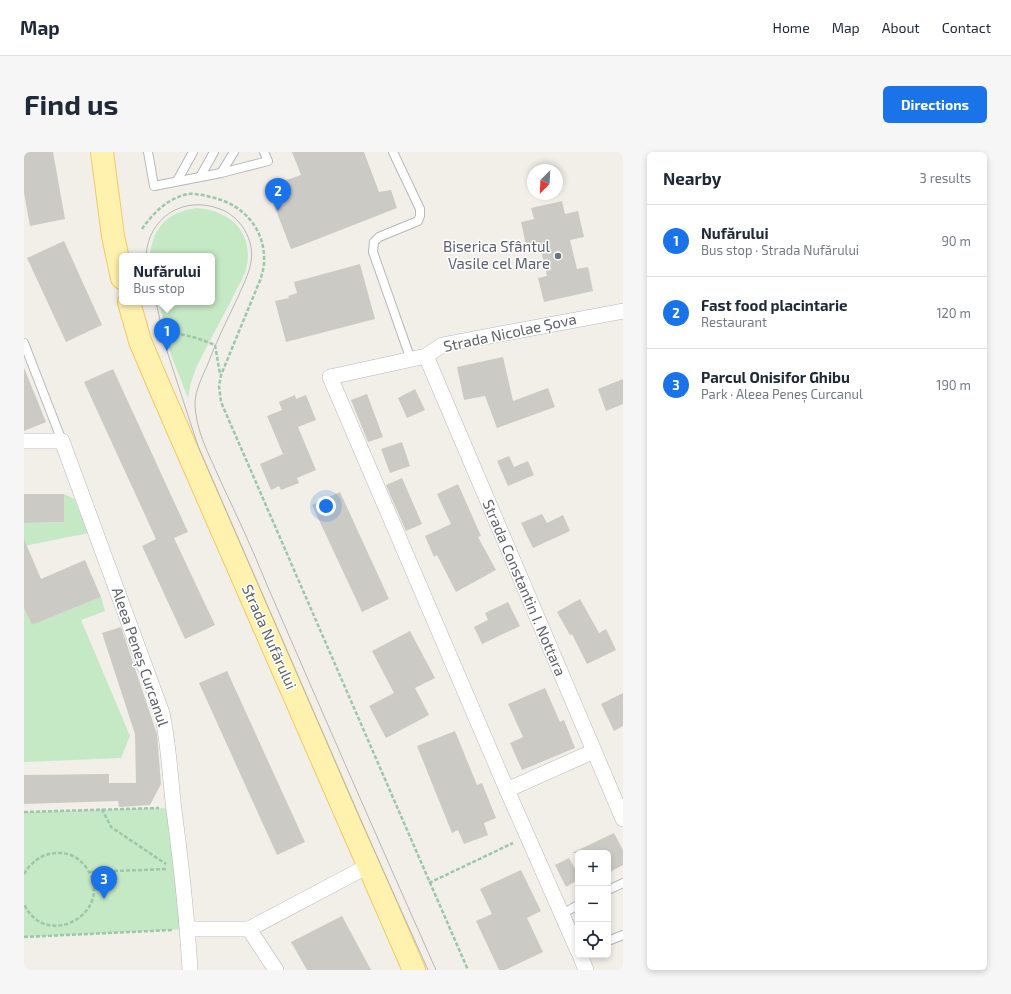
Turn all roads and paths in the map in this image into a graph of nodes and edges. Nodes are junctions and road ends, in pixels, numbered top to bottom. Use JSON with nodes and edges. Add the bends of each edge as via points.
{"nodes":[{"id":1,"x":102,"y":152,"type":"edge"},
{"id":2,"x":148,"y":152,"type":"edge"},
{"id":3,"x":193,"y":152,"type":"edge"},
{"id":4,"x":214,"y":152,"type":"edge"},
{"id":5,"x":234,"y":152,"type":"edge"},
{"id":6,"x":264,"y":152,"type":"edge"},
{"id":7,"x":393,"y":152,"type":"edge"},
{"id":8,"x":221,"y":173,"type":"junction"},
{"id":9,"x":200,"y":177,"type":"junction"},
{"id":10,"x":177,"y":181,"type":"junction"},
{"id":11,"x":142,"y":229,"type":"dead end"},
{"id":12,"x":119,"y":264,"type":"edge"},
{"id":13,"x":130,"y":305,"type":"edge"},
{"id":14,"x":623,"y":311,"type":"edge"},
{"id":15,"x":163,"y":332,"type":"dead end"},
{"id":16,"x":24,"y":343,"type":"edge"},
{"id":17,"x":426,"y":356,"type":"junction"},
{"id":18,"x":411,"y":360,"type":"junction"},
{"id":19,"x":220,"y":375,"type":"junction"},
{"id":20,"x":24,"y":441,"type":"edge"},
{"id":21,"x":62,"y":442,"type":"junction"},
{"id":22,"x":594,"y":751,"type":"junction"},
{"id":23,"x":507,"y":790,"type":"junction"},
{"id":24,"x":174,"y":808,"type":"junction"},
{"id":25,"x":102,"y":809,"type":"junction"},
{"id":26,"x":24,"y":812,"type":"edge"},
{"id":27,"x":623,"y":819,"type":"edge"},
{"id":28,"x":528,"y":836,"type":"junction"},
{"id":29,"x":368,"y":866,"type":"junction"},
{"id":30,"x":90,"y":872,"type":"junction"},
{"id":31,"x":24,"y":874,"type":"edge"},
{"id":32,"x":429,"y":883,"type":"junction"},
{"id":33,"x":623,"y":883,"type":"edge"},
{"id":34,"x":611,"y":889,"type":"edge"},
{"id":35,"x":24,"y":904,"type":"edge"},
{"id":36,"x":575,"y":907,"type":"edge"},
{"id":37,"x":562,"y":914,"type":"junction"},
{"id":38,"x":188,"y":929,"type":"junction"},
{"id":39,"x":249,"y":929,"type":"junction"},
{"id":40,"x":623,"y":935,"type":"edge"},
{"id":41,"x":24,"y":937,"type":"edge"},
{"id":42,"x":611,"y":940,"type":"edge"},
{"id":43,"x":575,"y":944,"type":"edge"},
{"id":44,"x":581,"y":958,"type":"edge"},
{"id":45,"x":190,"y":970,"type":"edge"},
{"id":46,"x":276,"y":970,"type":"edge"},
{"id":47,"x":414,"y":970,"type":"edge"},
{"id":48,"x":468,"y":970,"type":"edge"},
{"id":49,"x":586,"y":970,"type":"edge"}],
"edges":[{"from":1,"to":12,"type":"main road"},
{"from":2,"to":10,"type":"lane","via":[[154,186]]},
{"from":3,"to":10,"type":"lane"},
{"from":4,"to":9,"type":"lane"},
{"from":5,"to":8,"type":"lane"},
{"from":6,"to":8,"type":"lane","via":[[268,161]]},
{"from":7,"to":18,"type":"lane","via":[[420,209],[420,216],[418,221],[379,237],[374,242],[372,252]]},
{"from":8,"to":9,"type":"lane"},
{"from":9,"to":10,"type":"lane"},
{"from":11,"to":19,"type":"path","via":[[152,215],[168,202],[188,194],[227,201],[242,210],[257,228],[263,247],[264,264],[261,278]]},
{"from":13,"to":29,"type":"main road","name":"Strada Nufărului","via":[[140,341],[159,386]]},
{"from":14,"to":17,"type":"street","name":"Strada Nicolae Șova","via":[[442,345]]},
{"from":15,"to":19,"type":"path","via":[[178,333],[215,345]]},
{"from":16,"to":21,"type":"lane","name":"Aleea Peneș Curcanul"},
{"from":17,"to":18,"type":"street","name":"Strada Nicolae Șova"},
{"from":17,"to":22,"type":"street","name":"Strada Constantin I. Nottara"},
{"from":18,"to":23,"type":"street","name":"Strada Nicolae Șova","via":[[330,378]]},
{"from":19,"to":32,"type":"path","via":[[221,402]]},
{"from":20,"to":21,"type":"street"},
{"from":21,"to":24,"type":"street","name":"Aleea Peneș Curcanul","via":[[162,713],[167,736]]},
{"from":22,"to":23,"type":"street"},
{"from":22,"to":27,"type":"street","name":"Strada Constantin I. Nottara"},
{"from":23,"to":28,"type":"street"},
{"from":24,"to":25,"type":"path"},
{"from":24,"to":38,"type":"street","name":"Aleea Peneș Curcanul"},
{"from":25,"to":26,"type":"path"},
{"from":25,"to":30,"type":"path","via":[[111,827],[173,869]]},
{"from":28,"to":32,"type":"path"},
{"from":28,"to":37,"type":"street"},
{"from":29,"to":39,"type":"street"},
{"from":29,"to":47,"type":"main road","name":"Strada Nufărului"},
{"from":30,"to":31,"type":"path","via":[[82,862],[61,853],[38,858]]},
{"from":30,"to":35,"type":"path","via":[[94,884],[89,908],[81,918],[70,924],[45,924],[35,918]]},
{"from":32,"to":48,"type":"path"},
{"from":33,"to":34,"type":"lane"},
{"from":36,"to":37,"type":"lane"},
{"from":37,"to":43,"type":"street"},
{"from":38,"to":39,"type":"street"},
{"from":38,"to":41,"type":"path"},
{"from":38,"to":45,"type":"street","name":"Aleea Peneș Curcanul"},
{"from":39,"to":46,"type":"street"},
{"from":40,"to":42,"type":"lane"},
{"from":44,"to":49,"type":"street"}]}
